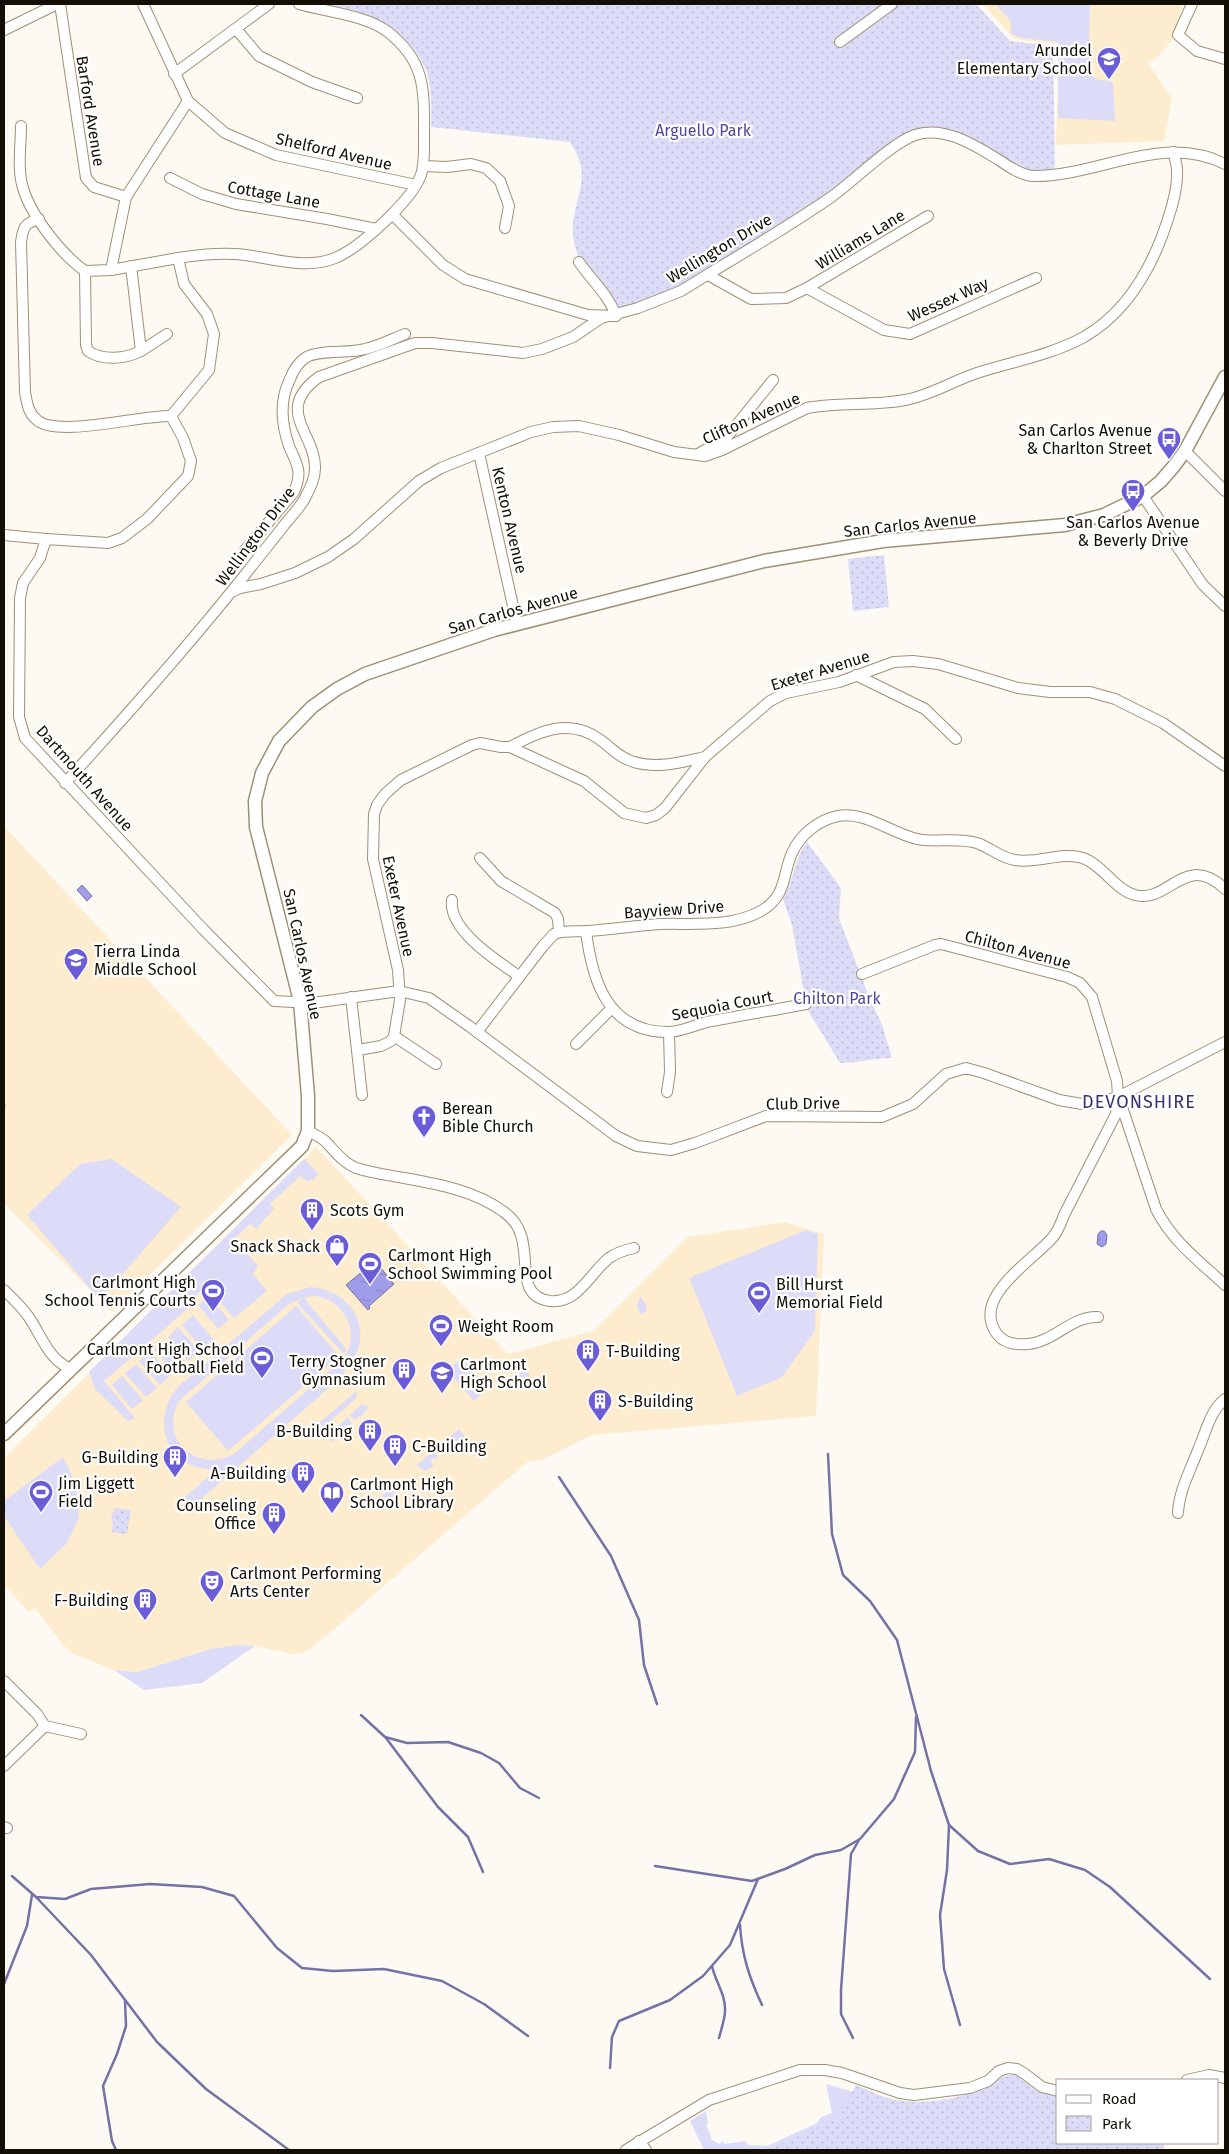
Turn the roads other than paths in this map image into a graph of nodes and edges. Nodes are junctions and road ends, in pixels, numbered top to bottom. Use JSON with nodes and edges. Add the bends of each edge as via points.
{"nodes":[{"id":1,"x":58,"y":4,"type":"edge"},
{"id":2,"x":143,"y":4,"type":"edge"},
{"id":3,"x":269,"y":4,"type":"edge"},
{"id":4,"x":299,"y":4,"type":"edge"},
{"id":5,"x":892,"y":4,"type":"edge"},
{"id":6,"x":1192,"y":4,"type":"edge"},
{"id":7,"x":236,"y":29,"type":"junction"},
{"id":8,"x":4,"y":30,"type":"edge"},
{"id":9,"x":840,"y":42,"type":"dead end"},
{"id":10,"x":1225,"y":59,"type":"edge"},
{"id":11,"x":174,"y":74,"type":"junction"},
{"id":12,"x":357,"y":98,"type":"dead end"},
{"id":13,"x":188,"y":101,"type":"junction"},
{"id":14,"x":21,"y":126,"type":"dead end"},
{"id":15,"x":1174,"y":152,"type":"junction"},
{"id":16,"x":1225,"y":164,"type":"edge"},
{"id":17,"x":423,"y":166,"type":"junction"},
{"id":18,"x":170,"y":178,"type":"dead end"},
{"id":19,"x":416,"y":185,"type":"junction"},
{"id":20,"x":126,"y":197,"type":"junction"},
{"id":21,"x":392,"y":214,"type":"junction"},
{"id":22,"x":928,"y":216,"type":"dead end"},
{"id":23,"x":39,"y":219,"type":"junction"},
{"id":24,"x":505,"y":228,"type":"dead end"},
{"id":25,"x":376,"y":229,"type":"junction"},
{"id":26,"x":178,"y":258,"type":"junction"},
{"id":27,"x":579,"y":262,"type":"dead end"},
{"id":28,"x":131,"y":266,"type":"junction"},
{"id":29,"x":111,"y":270,"type":"junction"},
{"id":30,"x":85,"y":271,"type":"junction"},
{"id":31,"x":708,"y":275,"type":"junction"},
{"id":32,"x":1036,"y":278,"type":"dead end"},
{"id":33,"x":807,"y":288,"type":"junction"},
{"id":34,"x":616,"y":316,"type":"junction"},
{"id":35,"x":167,"y":334,"type":"dead end"},
{"id":36,"x":404,"y":334,"type":"dead end"},
{"id":37,"x":141,"y":351,"type":"junction"},
{"id":38,"x":1225,"y":377,"type":"edge"},
{"id":39,"x":773,"y":380,"type":"dead end"},
{"id":40,"x":171,"y":416,"type":"junction"},
{"id":41,"x":299,"y":417,"type":"junction"},
{"id":42,"x":283,"y":418,"type":"junction"},
{"id":43,"x":1185,"y":451,"type":"junction"},
{"id":44,"x":479,"y":453,"type":"junction"},
{"id":45,"x":695,"y":456,"type":"junction"},
{"id":46,"x":1225,"y":492,"type":"edge"},
{"id":47,"x":1143,"y":496,"type":"junction"},
{"id":48,"x":4,"y":536,"type":"edge"},
{"id":49,"x":46,"y":539,"type":"junction"},
{"id":50,"x":245,"y":550,"type":"dead end"},
{"id":51,"x":225,"y":600,"type":"junction"},
{"id":52,"x":1225,"y":606,"type":"edge"},
{"id":53,"x":517,"y":624,"type":"junction"},
{"id":54,"x":856,"y":676,"type":"junction"},
{"id":55,"x":956,"y":739,"type":"dead end"},
{"id":56,"x":510,"y":747,"type":"junction"},
{"id":57,"x":705,"y":758,"type":"junction"},
{"id":58,"x":1225,"y":766,"type":"edge"},
{"id":59,"x":65,"y":783,"type":"junction"},
{"id":60,"x":480,"y":858,"type":"dead end"},
{"id":61,"x":1225,"y":888,"type":"edge"},
{"id":62,"x":452,"y":900,"type":"dead end"},
{"id":63,"x":586,"y":931,"type":"junction"},
{"id":64,"x":559,"y":932,"type":"junction"},
{"id":65,"x":862,"y":974,"type":"dead end"},
{"id":66,"x":519,"y":976,"type":"junction"},
{"id":67,"x":399,"y":991,"type":"junction"},
{"id":68,"x":351,"y":997,"type":"junction"},
{"id":69,"x":300,"y":1002,"type":"junction"},
{"id":70,"x":806,"y":1004,"type":"dead end"},
{"id":71,"x":612,"y":1008,"type":"junction"},
{"id":72,"x":477,"y":1032,"type":"junction"},
{"id":73,"x":669,"y":1032,"type":"junction"},
{"id":74,"x":394,"y":1036,"type":"junction"},
{"id":75,"x":1225,"y":1042,"type":"edge"},
{"id":76,"x":576,"y":1044,"type":"dead end"},
{"id":77,"x":358,"y":1050,"type":"junction"},
{"id":78,"x":436,"y":1064,"type":"dead end"},
{"id":79,"x":667,"y":1092,"type":"dead end"},
{"id":80,"x":362,"y":1095,"type":"dead end"},
{"id":81,"x":1118,"y":1097,"type":"junction"},
{"id":82,"x":308,"y":1131,"type":"junction"},
{"id":83,"x":634,"y":1248,"type":"dead end"},
{"id":84,"x":1225,"y":1285,"type":"edge"},
{"id":85,"x":4,"y":1290,"type":"edge"},
{"id":86,"x":1098,"y":1317,"type":"dead end"},
{"id":87,"x":71,"y":1369,"type":"junction"},
{"id":88,"x":1225,"y":1399,"type":"edge"},
{"id":89,"x":4,"y":1434,"type":"edge"},
{"id":90,"x":1178,"y":1513,"type":"dead end"},
{"id":91,"x":4,"y":1681,"type":"edge"},
{"id":92,"x":45,"y":1726,"type":"junction"},
{"id":93,"x":81,"y":1734,"type":"dead end"},
{"id":94,"x":4,"y":1766,"type":"edge"},
{"id":95,"x":1225,"y":2078,"type":"edge"},
{"id":96,"x":1192,"y":2079,"type":"edge"},
{"id":97,"x":1056,"y":2091,"type":"edge"},
{"id":98,"x":640,"y":2141,"type":"junction"},
{"id":99,"x":626,"y":2150,"type":"edge"},
{"id":100,"x":646,"y":2150,"type":"edge"}],
"edges":[{"from":1,"to":8,"type":"street"},
{"from":1,"to":20,"type":"street","name":"Barford Avenue","via":[[86,178],[94,187]]},
{"from":2,"to":11,"type":"street","name":"Shelford Avenue"},
{"from":3,"to":7,"type":"street"},
{"from":4,"to":17,"type":"street","via":[[370,22],[389,33],[409,54],[422,80]]},
{"from":5,"to":9,"type":"street"},
{"from":6,"to":10,"type":"street","via":[[1178,35],[1197,51]]},
{"from":7,"to":11,"type":"street"},
{"from":7,"to":12,"type":"street","via":[[259,56],[312,82]]},
{"from":11,"to":13,"type":"street","name":"Shelford Avenue"},
{"from":13,"to":19,"type":"street","name":"Shelford Avenue","via":[[225,133],[276,155]]},
{"from":13,"to":20,"type":"street"},
{"from":14,"to":23,"type":"street","via":[[23,190]]},
{"from":15,"to":16,"type":"street","name":"Wellington Drive","via":[[1204,156]]},
{"from":15,"to":31,"type":"street","name":"Wellington Drive","via":[[1032,176],[1010,167],[972,143],[922,133],[900,143],[830,198]]},
{"from":15,"to":45,"type":"street","name":"Clifton Avenue","via":[[1176,188],[1159,247],[1143,278],[1121,308],[1085,336],[1029,359],[979,372],[926,395],[904,400],[807,408],[722,450]]},
{"from":17,"to":19,"type":"street"},
{"from":17,"to":24,"type":"street","via":[[471,164],[486,168],[500,181],[508,206]]},
{"from":18,"to":25,"type":"street","name":"Cottage Lane","via":[[202,194],[236,204]]},
{"from":19,"to":21,"type":"street"},
{"from":20,"to":29,"type":"street"},
{"from":21,"to":25,"type":"street"},
{"from":21,"to":34,"type":"street","via":[[443,265],[465,279],[588,314]]},
{"from":22,"to":33,"type":"street","name":"Williams Lane"},
{"from":23,"to":30,"type":"street","via":[[66,257]]},
{"from":23,"to":40,"type":"street","via":[[28,222],[23,228],[21,242],[28,410],[38,421],[61,429]]},
{"from":25,"to":26,"type":"street","via":[[335,259],[303,264],[236,254]]},
{"from":26,"to":28,"type":"street"},
{"from":26,"to":40,"type":"street","via":[[184,284],[207,314],[214,334],[209,370]]},
{"from":27,"to":34,"type":"street","via":[[613,306]]},
{"from":28,"to":29,"type":"street"},
{"from":28,"to":37,"type":"street"},
{"from":29,"to":30,"type":"street"},
{"from":30,"to":37,"type":"street","via":[[88,351],[95,356],[113,358]]},
{"from":31,"to":33,"type":"street","via":[[751,299],[786,298]]},
{"from":31,"to":34,"type":"street","name":"Wellington Drive","via":[[681,291]]},
{"from":32,"to":33,"type":"street","name":"Wessex Way","via":[[910,334],[884,330]]},
{"from":34,"to":41,"type":"street","name":"Wellington Drive","via":[[601,318],[573,337],[542,349],[523,352],[414,343],[319,377],[309,384],[302,396]]},
{"from":35,"to":37,"type":"street"},
{"from":36,"to":42,"type":"street","via":[[364,350],[306,357],[295,368],[284,391]]},
{"from":38,"to":43,"type":"main road","name":"San Carlos Avenue"},
{"from":39,"to":45,"type":"street","via":[[726,438]]},
{"from":40,"to":49,"type":"street","via":[[192,460],[188,476],[147,519],[122,538],[108,543]]},
{"from":41,"to":42,"type":"street"},
{"from":41,"to":51,"type":"street","name":"Wellington Drive","via":[[314,457],[316,469],[312,484],[302,503]]},
{"from":42,"to":50,"type":"street","via":[[285,434],[299,467],[298,482],[294,492]]},
{"from":43,"to":46,"type":"street"},
{"from":43,"to":47,"type":"main road","name":"San Carlos Avenue","via":[[1161,481]]},
{"from":44,"to":45,"type":"street","name":"Clifton Avenue","via":[[531,432],[579,426]]},
{"from":44,"to":51,"type":"street","name":"Clifton Avenue","via":[[419,481],[354,539],[328,557],[295,573],[240,588]]},
{"from":44,"to":53,"type":"street","name":"Kenton Avenue"},
{"from":47,"to":52,"type":"street","via":[[1203,584]]},
{"from":47,"to":53,"type":"main road","name":"San Carlos Avenue","via":[[1104,515],[1065,525],[883,541],[764,561]]},
{"from":48,"to":49,"type":"street"},
{"from":49,"to":59,"type":"street","name":"Dartmouth Avenue","via":[[40,558],[23,583],[20,598],[19,717],[25,738]]},
{"from":51,"to":59,"type":"street","name":"Wellington Drive"},
{"from":53,"to":69,"type":"main road","name":"San Carlos Avenue","via":[[365,674],[312,707],[279,741],[262,773],[255,801],[256,828]]},
{"from":54,"to":55,"type":"street","via":[[925,709]]},
{"from":54,"to":57,"type":"street","name":"Exeter Avenue","via":[[786,693],[770,701]]},
{"from":54,"to":58,"type":"street","name":"Exeter Avenue","via":[[894,662],[913,661],[938,664],[1018,688],[1090,692],[1115,699],[1163,723]]},
{"from":56,"to":57,"type":"street","via":[[544,730],[570,728],[595,736],[622,757],[642,764],[662,765]]},
{"from":56,"to":57,"type":"street","name":"Exeter Avenue","via":[[584,781],[624,813],[646,818],[665,808]]},
{"from":56,"to":67,"type":"street","name":"Exeter Avenue","via":[[472,745],[401,780],[378,805],[373,827],[372,859],[398,970]]},
{"from":59,"to":69,"type":"street","name":"Dartmouth Avenue","via":[[274,1001]]},
{"from":60,"to":64,"type":"street","via":[[501,881],[555,914]]},
{"from":61,"to":63,"type":"street","name":"Bayview Drive","via":[[1210,878],[1190,875],[1149,896],[1139,896],[1125,891],[1085,859],[1070,856],[1016,860],[978,843],[914,838],[862,817],[845,815],[819,822],[807,833],[792,853],[777,897],[753,915],[713,924]]},
{"from":62,"to":66,"type":"street","via":[[454,915],[470,937],[484,952]]},
{"from":63,"to":64,"type":"street","name":"Bayview Drive"},
{"from":63,"to":71,"type":"street","name":"Sequoia Court","via":[[594,977]]},
{"from":64,"to":66,"type":"street","via":[[550,938]]},
{"from":65,"to":81,"type":"street","name":"Chilton Avenue","via":[[941,944],[1075,980],[1092,997],[1117,1081]]},
{"from":66,"to":72,"type":"street"},
{"from":67,"to":68,"type":"street","name":"Club Drive"},
{"from":67,"to":72,"type":"street","name":"Club Drive","via":[[429,998]]},
{"from":67,"to":74,"type":"street","name":"Exeter Avenue"},
{"from":68,"to":69,"type":"street","name":"Club Drive"},
{"from":68,"to":77,"type":"street"},
{"from":69,"to":82,"type":"main road","name":"San Carlos Avenue"},
{"from":70,"to":73,"type":"street","name":"Sequoia Court"},
{"from":71,"to":73,"type":"street","name":"Sequoia Court","via":[[638,1026]]},
{"from":71,"to":76,"type":"street"},
{"from":72,"to":81,"type":"street","name":"Club Drive","via":[[616,1136],[648,1149],[676,1149],[774,1115],[882,1117],[913,1104],[942,1077],[960,1069],[978,1071],[1071,1103],[1089,1104]]},
{"from":73,"to":79,"type":"street"},
{"from":74,"to":77,"type":"street","via":[[385,1045]]},
{"from":74,"to":78,"type":"street"},
{"from":75,"to":81,"type":"street","name":"Club Drive"},
{"from":77,"to":80,"type":"street"},
{"from":81,"to":84,"type":"street","via":[[1162,1222],[1176,1241]]},
{"from":81,"to":86,"type":"street","via":[[1114,1121],[1058,1230],[996,1292],[990,1310],[995,1332],[1000,1339],[1014,1344],[1043,1340],[1084,1318]]},
{"from":82,"to":83,"type":"street","via":[[353,1166],[447,1186],[504,1211],[517,1222],[521,1231],[526,1252],[525,1277],[533,1293],[541,1298],[553,1301],[567,1299],[609,1258]]},
{"from":82,"to":87,"type":"main road","via":[[302,1146]]},
{"from":85,"to":87,"type":"street","via":[[27,1314],[49,1352],[61,1365]]},
{"from":87,"to":89,"type":"main road"},
{"from":88,"to":90,"type":"street","via":[[1206,1426],[1179,1499]]},
{"from":91,"to":92,"type":"street"},
{"from":92,"to":93,"type":"street"},
{"from":92,"to":94,"type":"street"},
{"from":95,"to":96,"type":"street"},
{"from":97,"to":98,"type":"street","via":[[1042,2088],[1017,2069],[1008,2068],[970,2088],[914,2095],[842,2073],[800,2070],[709,2100]]},
{"from":98,"to":99,"type":"street"},
{"from":98,"to":100,"type":"street"}]}
